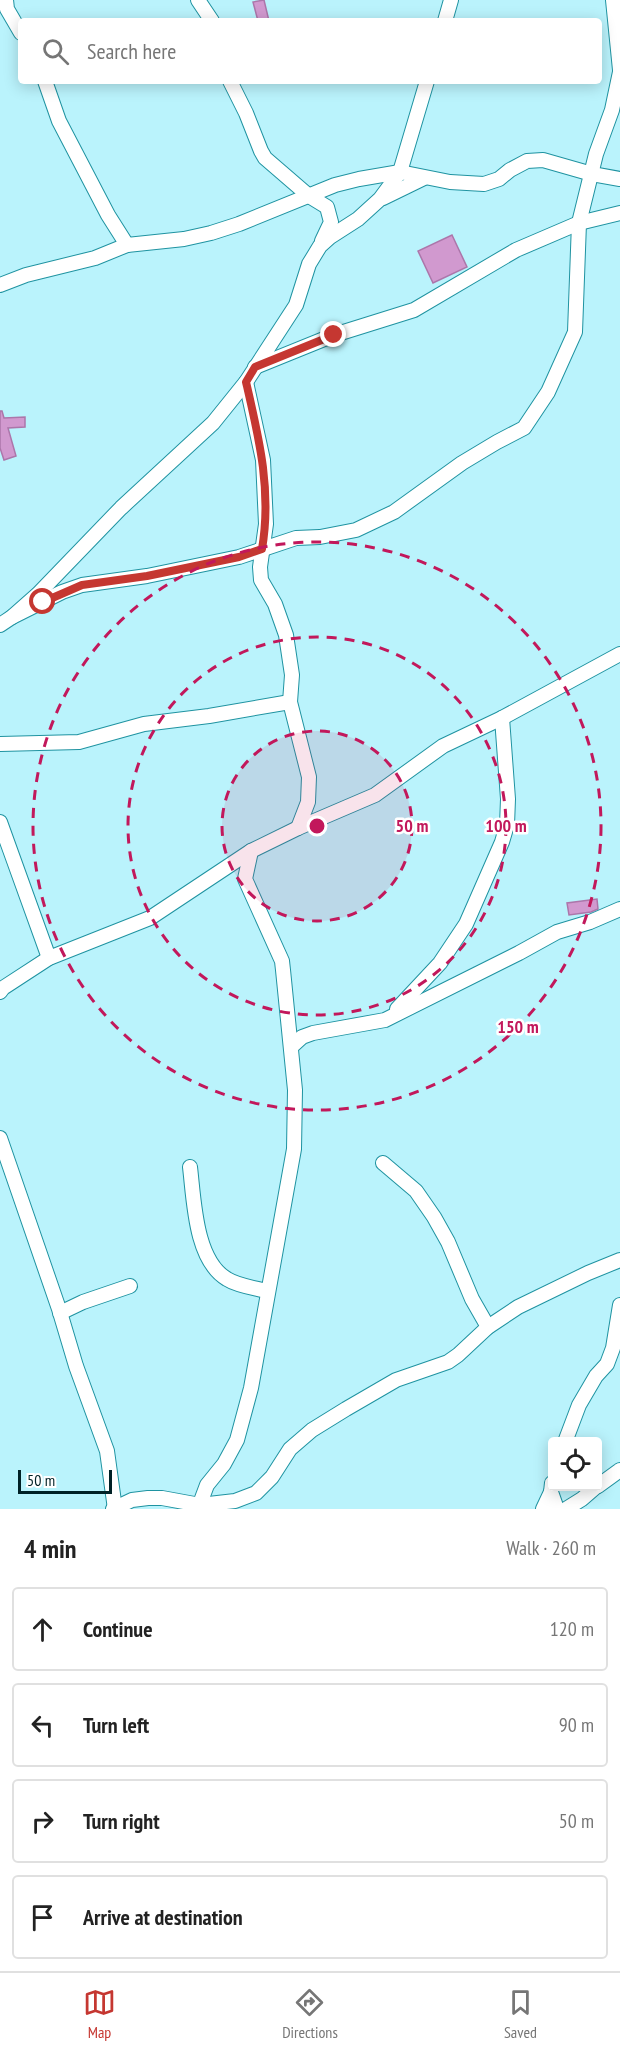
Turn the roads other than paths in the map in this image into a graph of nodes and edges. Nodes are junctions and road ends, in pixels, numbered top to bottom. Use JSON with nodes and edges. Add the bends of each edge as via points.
{"nodes":[{"id":1,"x":6,"y":0,"type":"edge"},
{"id":2,"x":198,"y":0,"type":"edge"},
{"id":3,"x":451,"y":0,"type":"edge"},
{"id":4,"x":613,"y":0,"type":"edge"},
{"id":5,"x":210,"y":18,"type":"edge"},
{"id":6,"x":446,"y":18,"type":"edge"},
{"id":7,"x":18,"y":28,"type":"edge"},
{"id":8,"x":620,"y":71,"type":"edge"},
{"id":9,"x":46,"y":84,"type":"edge"},
{"id":10,"x":232,"y":84,"type":"edge"},
{"id":11,"x":426,"y":84,"type":"edge"},
{"id":12,"x":400,"y":172,"type":"junction"},
{"id":13,"x":592,"y":174,"type":"junction"},
{"id":14,"x":424,"y":178,"type":"junction"},
{"id":15,"x":620,"y":179,"type":"edge"},
{"id":16,"x":309,"y":196,"type":"junction"},
{"id":17,"x":380,"y":199,"type":"junction"},
{"id":18,"x":620,"y":213,"type":"edge"},
{"id":19,"x":579,"y":223,"type":"junction"},
{"id":20,"x":127,"y":245,"type":"junction"},
{"id":21,"x":320,"y":246,"type":"junction"},
{"id":22,"x":0,"y":285,"type":"edge"},
{"id":23,"x":255,"y":367,"type":"junction"},
{"id":24,"x":246,"y":382,"type":"junction"},
{"id":25,"x":262,"y":549,"type":"junction"},
{"id":26,"x":239,"y":557,"type":"junction"},
{"id":27,"x":260,"y":572,"type":"junction"},
{"id":28,"x":12,"y":617,"type":"junction"},
{"id":29,"x":0,"y":625,"type":"edge"},
{"id":30,"x":620,"y":654,"type":"edge"},
{"id":31,"x":290,"y":702,"type":"junction"},
{"id":32,"x":502,"y":718,"type":"junction"},
{"id":33,"x":0,"y":744,"type":"edge"},
{"id":34,"x":0,"y":822,"type":"edge"},
{"id":35,"x":298,"y":828,"type":"junction"},
{"id":36,"x":251,"y":851,"type":"junction"},
{"id":37,"x":620,"y":909,"type":"edge"},
{"id":38,"x":49,"y":958,"type":"junction"},
{"id":39,"x":0,"y":992,"type":"edge"},
{"id":40,"x":385,"y":1020,"type":"junction"},
{"id":41,"x":291,"y":1047,"type":"junction"},
{"id":42,"x":0,"y":1138,"type":"edge"},
{"id":43,"x":383,"y":1163,"type":"dead end"},
{"id":44,"x":190,"y":1167,"type":"dead end"},
{"id":45,"x":620,"y":1260,"type":"edge"},
{"id":46,"x":130,"y":1286,"type":"dead end"},
{"id":47,"x":267,"y":1291,"type":"junction"},
{"id":48,"x":620,"y":1305,"type":"edge"},
{"id":49,"x":60,"y":1313,"type":"junction"},
{"id":50,"x":488,"y":1328,"type":"junction"},
{"id":51,"x":567,"y":1437,"type":"edge"},
{"id":52,"x":620,"y":1470,"type":"edge"},
{"id":53,"x":602,"y":1483,"type":"edge"},
{"id":54,"x":551,"y":1491,"type":"edge"},
{"id":55,"x":553,"y":1491,"type":"edge"},
{"id":56,"x":591,"y":1491,"type":"edge"},
{"id":57,"x":199,"y":1507,"type":"edge"},
{"id":58,"x":114,"y":1509,"type":"edge"},
{"id":59,"x":543,"y":1509,"type":"edge"},
{"id":60,"x":556,"y":1509,"type":"edge"},
{"id":61,"x":566,"y":1509,"type":"edge"}],
"edges":[{"from":1,"to":7,"type":"street"},
{"from":2,"to":5,"type":"street"},
{"from":3,"to":6,"type":"street"},
{"from":4,"to":8,"type":"street"},
{"from":8,"to":13,"type":"street"},
{"from":9,"to":20,"type":"street","via":[[59,121]]},
{"from":10,"to":16,"type":"street","via":[[261,151]]},
{"from":11,"to":12,"type":"street"},
{"from":12,"to":14,"type":"street"},
{"from":12,"to":16,"type":"street","via":[[335,185]]},
{"from":12,"to":17,"type":"street"},
{"from":13,"to":14,"type":"street","via":[[543,160],[528,161],[499,179],[484,183]]},
{"from":13,"to":15,"type":"street"},
{"from":13,"to":19,"type":"street"},
{"from":14,"to":17,"type":"street"},
{"from":16,"to":20,"type":"street","via":[[210,233]]},
{"from":16,"to":21,"type":"street","via":[[327,207],[330,214],[331,222]]},
{"from":17,"to":21,"type":"street"},
{"from":18,"to":19,"type":"street"},
{"from":19,"to":23,"type":"street","via":[[516,250],[414,310],[334,335]]},
{"from":19,"to":25,"type":"street","via":[[575,333],[548,392],[524,428],[462,463],[394,512],[356,530],[296,538]]},
{"from":20,"to":22,"type":"street"},
{"from":21,"to":23,"type":"street","via":[[309,264],[296,305]]},
{"from":23,"to":24,"type":"street"},
{"from":24,"to":25,"type":"street","via":[[263,460],[267,502]]},
{"from":24,"to":28,"type":"street","via":[[213,423]]},
{"from":25,"to":26,"type":"street"},
{"from":25,"to":27,"type":"street"},
{"from":26,"to":27,"type":"street"},
{"from":26,"to":28,"type":"street","via":[[82,585]]},
{"from":27,"to":31,"type":"street","via":[[286,635],[292,675]]},
{"from":28,"to":29,"type":"street"},
{"from":30,"to":32,"type":"street"},
{"from":31,"to":33,"type":"street","via":[[144,724],[79,742]]},
{"from":31,"to":35,"type":"street","via":[[309,777],[308,802]]},
{"from":32,"to":35,"type":"street","via":[[443,746],[375,795]]},
{"from":32,"to":40,"type":"street","via":[[507,825],[495,861],[466,924],[440,963]]},
{"from":34,"to":38,"type":"street"},
{"from":35,"to":36,"type":"street"},
{"from":36,"to":38,"type":"street","via":[[150,918]]},
{"from":36,"to":41,"type":"street","via":[[245,879],[282,961]]},
{"from":37,"to":40,"type":"street","via":[[557,932]]},
{"from":38,"to":39,"type":"street"},
{"from":40,"to":41,"type":"street","via":[[313,1033]]},
{"from":41,"to":47,"type":"street","via":[[294,1149]]},
{"from":42,"to":49,"type":"street"},
{"from":43,"to":50,"type":"street","via":[[416,1191],[434,1217]]},
{"from":44,"to":47,"type":"street","via":[[195,1222],[212,1264],[229,1281]]},
{"from":45,"to":50,"type":"street","via":[[518,1307]]},
{"from":46,"to":49,"type":"street"},
{"from":47,"to":57,"type":"street","via":[[251,1388],[237,1440],[207,1485]]},
{"from":48,"to":51,"type":"street","via":[[607,1364],[579,1405]]},
{"from":49,"to":58,"type":"street","via":[[107,1451]]},
{"from":50,"to":57,"type":"street","via":[[448,1362],[396,1380],[312,1430],[290,1449],[256,1493]]},
{"from":52,"to":53,"type":"street"},
{"from":54,"to":59,"type":"street"},
{"from":55,"to":60,"type":"street"},
{"from":56,"to":61,"type":"street"},
{"from":57,"to":58,"type":"street","via":[[148,1498],[132,1500]]}]}
